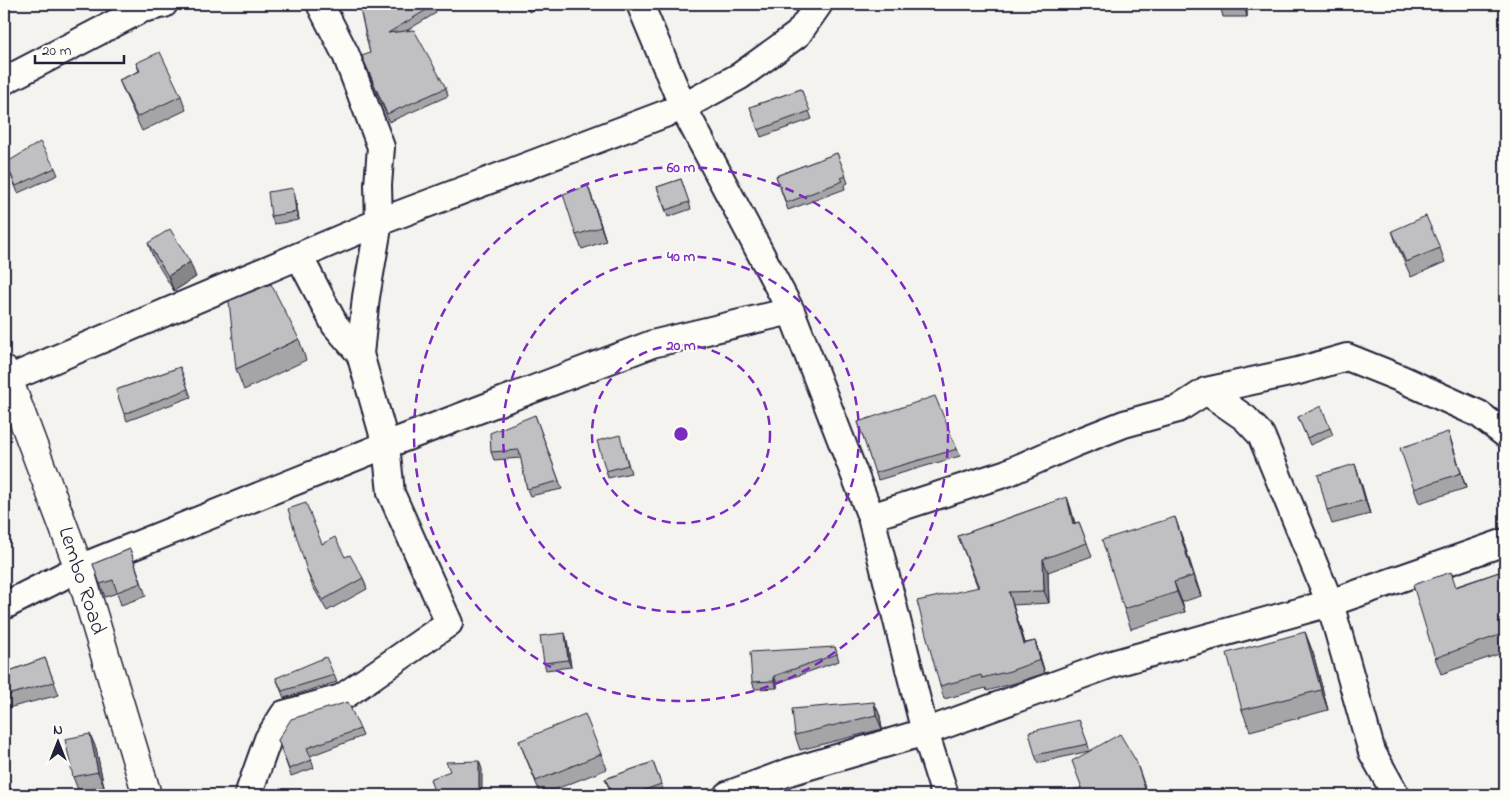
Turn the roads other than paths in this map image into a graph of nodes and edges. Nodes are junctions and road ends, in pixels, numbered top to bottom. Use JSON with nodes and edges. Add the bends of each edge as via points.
{"nodes":[{"id":1,"x":164,"y":4,"type":"edge"},
{"id":2,"x":320,"y":4,"type":"edge"},
{"id":3,"x":640,"y":4,"type":"edge"},
{"id":4,"x":819,"y":4,"type":"edge"},
{"id":5,"x":4,"y":81,"type":"edge"},
{"id":6,"x":682,"y":107,"type":"junction"},
{"id":7,"x":379,"y":222,"type":"junction"},
{"id":8,"x":299,"y":256,"type":"junction"},
{"id":9,"x":791,"y":311,"type":"junction"},
{"id":10,"x":360,"y":354,"type":"junction"},
{"id":11,"x":6,"y":374,"type":"edge"},
{"id":12,"x":1206,"y":391,"type":"junction"},
{"id":13,"x":1505,"y":434,"type":"edge"},
{"id":14,"x":386,"y":445,"type":"junction"},
{"id":15,"x":871,"y":517,"type":"junction"},
{"id":16,"x":1505,"y":542,"type":"edge"},
{"id":17,"x":79,"y":568,"type":"junction"},
{"id":18,"x":1330,"y":603,"type":"junction"},
{"id":19,"x":4,"y":606,"type":"edge"},
{"id":20,"x":925,"y":732,"type":"junction"},
{"id":21,"x":147,"y":795,"type":"edge"},
{"id":22,"x":248,"y":795,"type":"edge"},
{"id":23,"x":727,"y":795,"type":"edge"},
{"id":24,"x":945,"y":795,"type":"edge"},
{"id":25,"x":1396,"y":795,"type":"edge"}],
"edges":[{"from":1,"to":5,"type":"street","via":[[142,10]]},
{"from":2,"to":7,"type":"street","via":[[346,55],[381,147]]},
{"from":3,"to":6,"type":"street"},
{"from":4,"to":6,"type":"street","via":[[798,34],[740,76]]},
{"from":6,"to":7,"type":"street"},
{"from":6,"to":9,"type":"street"},
{"from":7,"to":8,"type":"street"},
{"from":7,"to":10,"type":"street"},
{"from":8,"to":10,"type":"street","via":[[336,324]]},
{"from":8,"to":11,"type":"street"},
{"from":9,"to":14,"type":"street","via":[[652,344]]},
{"from":9,"to":15,"type":"street"},
{"from":10,"to":14,"type":"street"},
{"from":11,"to":17,"type":"street","name":"Lembo Road"},
{"from":12,"to":13,"type":"street","via":[[1347,357],[1479,414]]},
{"from":12,"to":15,"type":"street","via":[[1178,408],[1073,444],[1007,473]]},
{"from":12,"to":18,"type":"street","via":[[1245,418],[1260,435]]},
{"from":14,"to":17,"type":"street"},
{"from":14,"to":22,"type":"street","via":[[391,493],[449,623],[341,698],[284,714],[268,739]]},
{"from":15,"to":20,"type":"street"},
{"from":16,"to":18,"type":"street"},
{"from":17,"to":19,"type":"street"},
{"from":17,"to":21,"type":"street","name":"Lembo Road"},
{"from":18,"to":20,"type":"street","via":[[1112,664]]},
{"from":18,"to":25,"type":"street","via":[[1372,752]]},
{"from":20,"to":23,"type":"street","via":[[789,772]]},
{"from":20,"to":24,"type":"street"}]}
